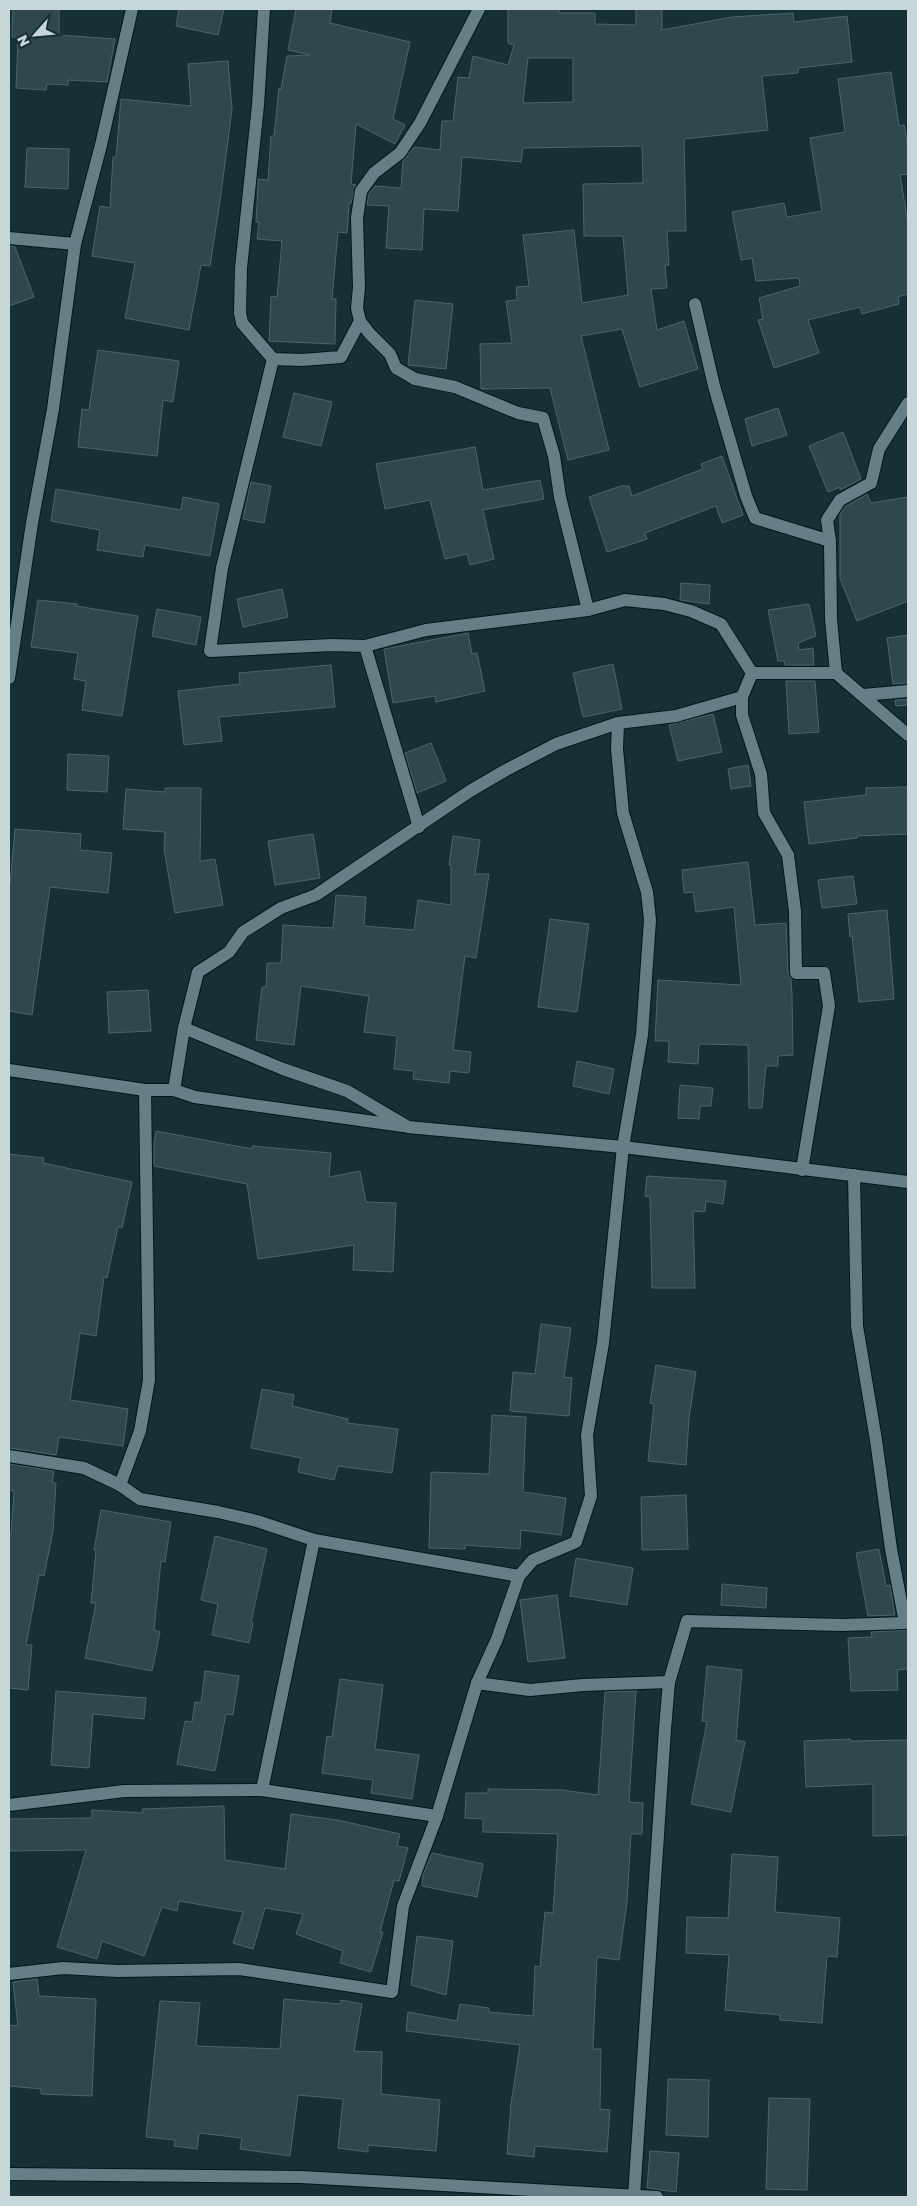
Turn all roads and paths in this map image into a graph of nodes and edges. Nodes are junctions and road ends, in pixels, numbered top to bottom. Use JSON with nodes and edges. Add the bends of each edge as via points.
{"nodes":[{"id":1,"x":132,"y":9,"type":"edge"},
{"id":2,"x":264,"y":9,"type":"edge"},
{"id":3,"x":479,"y":9,"type":"edge"},
{"id":4,"x":9,"y":238,"type":"edge"},
{"id":5,"x":75,"y":244,"type":"junction"},
{"id":6,"x":695,"y":304,"type":"dead end"},
{"id":7,"x":360,"y":321,"type":"junction"},
{"id":8,"x":273,"y":359,"type":"junction"},
{"id":9,"x":908,"y":402,"type":"edge"},
{"id":10,"x":830,"y":541,"type":"junction"},
{"id":11,"x":588,"y":610,"type":"junction"},
{"id":12,"x":366,"y":646,"type":"junction"},
{"id":13,"x":752,"y":673,"type":"junction"},
{"id":14,"x":836,"y":673,"type":"junction"},
{"id":15,"x":9,"y":678,"type":"edge"},
{"id":16,"x":908,"y":691,"type":"edge"},
{"id":17,"x":863,"y":695,"type":"junction"},
{"id":18,"x":742,"y":698,"type":"junction"},
{"id":19,"x":618,"y":723,"type":"junction"},
{"id":20,"x":908,"y":735,"type":"edge"},
{"id":21,"x":419,"y":827,"type":"junction"},
{"id":22,"x":184,"y":1028,"type":"junction"},
{"id":23,"x":9,"y":1070,"type":"edge"},
{"id":24,"x":144,"y":1090,"type":"junction"},
{"id":25,"x":174,"y":1090,"type":"junction"},
{"id":26,"x":408,"y":1127,"type":"junction"},
{"id":27,"x":623,"y":1147,"type":"junction"},
{"id":28,"x":802,"y":1170,"type":"junction"},
{"id":29,"x":854,"y":1175,"type":"junction"},
{"id":30,"x":908,"y":1182,"type":"edge"},
{"id":31,"x":9,"y":1456,"type":"edge"},
{"id":32,"x":120,"y":1485,"type":"junction"},
{"id":33,"x":314,"y":1540,"type":"junction"},
{"id":34,"x":520,"y":1576,"type":"junction"},
{"id":35,"x":669,"y":1682,"type":"junction"},
{"id":36,"x":477,"y":1683,"type":"junction"},
{"id":37,"x":262,"y":1790,"type":"junction"},
{"id":38,"x":9,"y":1805,"type":"edge"},
{"id":39,"x":437,"y":1816,"type":"junction"},
{"id":40,"x":9,"y":1974,"type":"edge"},
{"id":41,"x":9,"y":2174,"type":"edge"},
{"id":42,"x":634,"y":2196,"type":"edge"},
{"id":43,"x":657,"y":2197,"type":"edge"}],
"edges":[{"from":1,"to":5,"type":"street","via":[[102,145]]},
{"from":2,"to":8,"type":"street","via":[[258,105],[241,268],[240,313],[242,324]]},
{"from":3,"to":7,"type":"street","via":[[420,123],[400,153],[374,173],[361,191],[357,308]]},
{"from":4,"to":5,"type":"street"},
{"from":5,"to":15,"type":"street","via":[[53,409]]},
{"from":6,"to":10,"type":"street","via":[[714,386],[755,518]]},
{"from":7,"to":8,"type":"street","via":[[341,357]]},
{"from":7,"to":11,"type":"street","via":[[390,354],[396,368],[414,379],[455,387],[518,413],[543,418]]},
{"from":8,"to":12,"type":"street","via":[[222,568],[210,651]]},
{"from":9,"to":10,"type":"street","via":[[879,449],[872,483],[840,500],[826,520]]},
{"from":10,"to":14,"type":"street","via":[[831,620]]},
{"from":11,"to":12,"type":"street","via":[[426,630]]},
{"from":11,"to":13,"type":"street","via":[[625,600],[664,604],[691,612],[721,624]]},
{"from":12,"to":21,"type":"street"},
{"from":13,"to":14,"type":"street"},
{"from":13,"to":18,"type":"street"},
{"from":14,"to":17,"type":"street"},
{"from":16,"to":17,"type":"street"},
{"from":17,"to":20,"type":"street"},
{"from":18,"to":19,"type":"street","via":[[676,716]]},
{"from":18,"to":28,"type":"street","via":[[742,716],[762,774],[764,813],[788,855],[795,911],[796,973],[824,973],[829,1006]]},
{"from":19,"to":21,"type":"street","via":[[556,744],[506,770]]},
{"from":19,"to":27,"type":"street","via":[[616,749],[623,813],[647,892],[650,920],[642,1035]]},
{"from":21,"to":22,"type":"street","via":[[316,895],[281,908],[243,932],[229,952],[198,972]]},
{"from":22,"to":25,"type":"street"},
{"from":22,"to":26,"type":"street","via":[[283,1069],[347,1091]]},
{"from":23,"to":24,"type":"street"},
{"from":24,"to":25,"type":"street"},
{"from":24,"to":32,"type":"street","via":[[150,1380],[140,1431]]},
{"from":25,"to":26,"type":"street","via":[[195,1098]]},
{"from":26,"to":27,"type":"street"},
{"from":27,"to":28,"type":"street"},
{"from":27,"to":34,"type":"street","via":[[603,1343],[587,1435],[591,1496],[576,1542],[533,1560]]},
{"from":28,"to":29,"type":"street"},
{"from":29,"to":30,"type":"street"},
{"from":29,"to":35,"type":"street","via":[[857,1326],[905,1623],[842,1625],[687,1621]]},
{"from":31,"to":32,"type":"street","via":[[84,1468]]},
{"from":32,"to":33,"type":"street","via":[[140,1499],[238,1517]]},
{"from":33,"to":34,"type":"street"},
{"from":33,"to":37,"type":"street"},
{"from":34,"to":36,"type":"street"},
{"from":35,"to":36,"type":"street","via":[[530,1690]]},
{"from":35,"to":42,"type":"street"},
{"from":36,"to":39,"type":"street"},
{"from":37,"to":38,"type":"street","via":[[124,1791]]},
{"from":37,"to":39,"type":"street"},
{"from":39,"to":40,"type":"street","via":[[403,1906],[392,1992],[239,1969],[118,1971],[63,1968]]},
{"from":41,"to":42,"type":"street","via":[[301,2177]]},
{"from":42,"to":43,"type":"street"}]}
